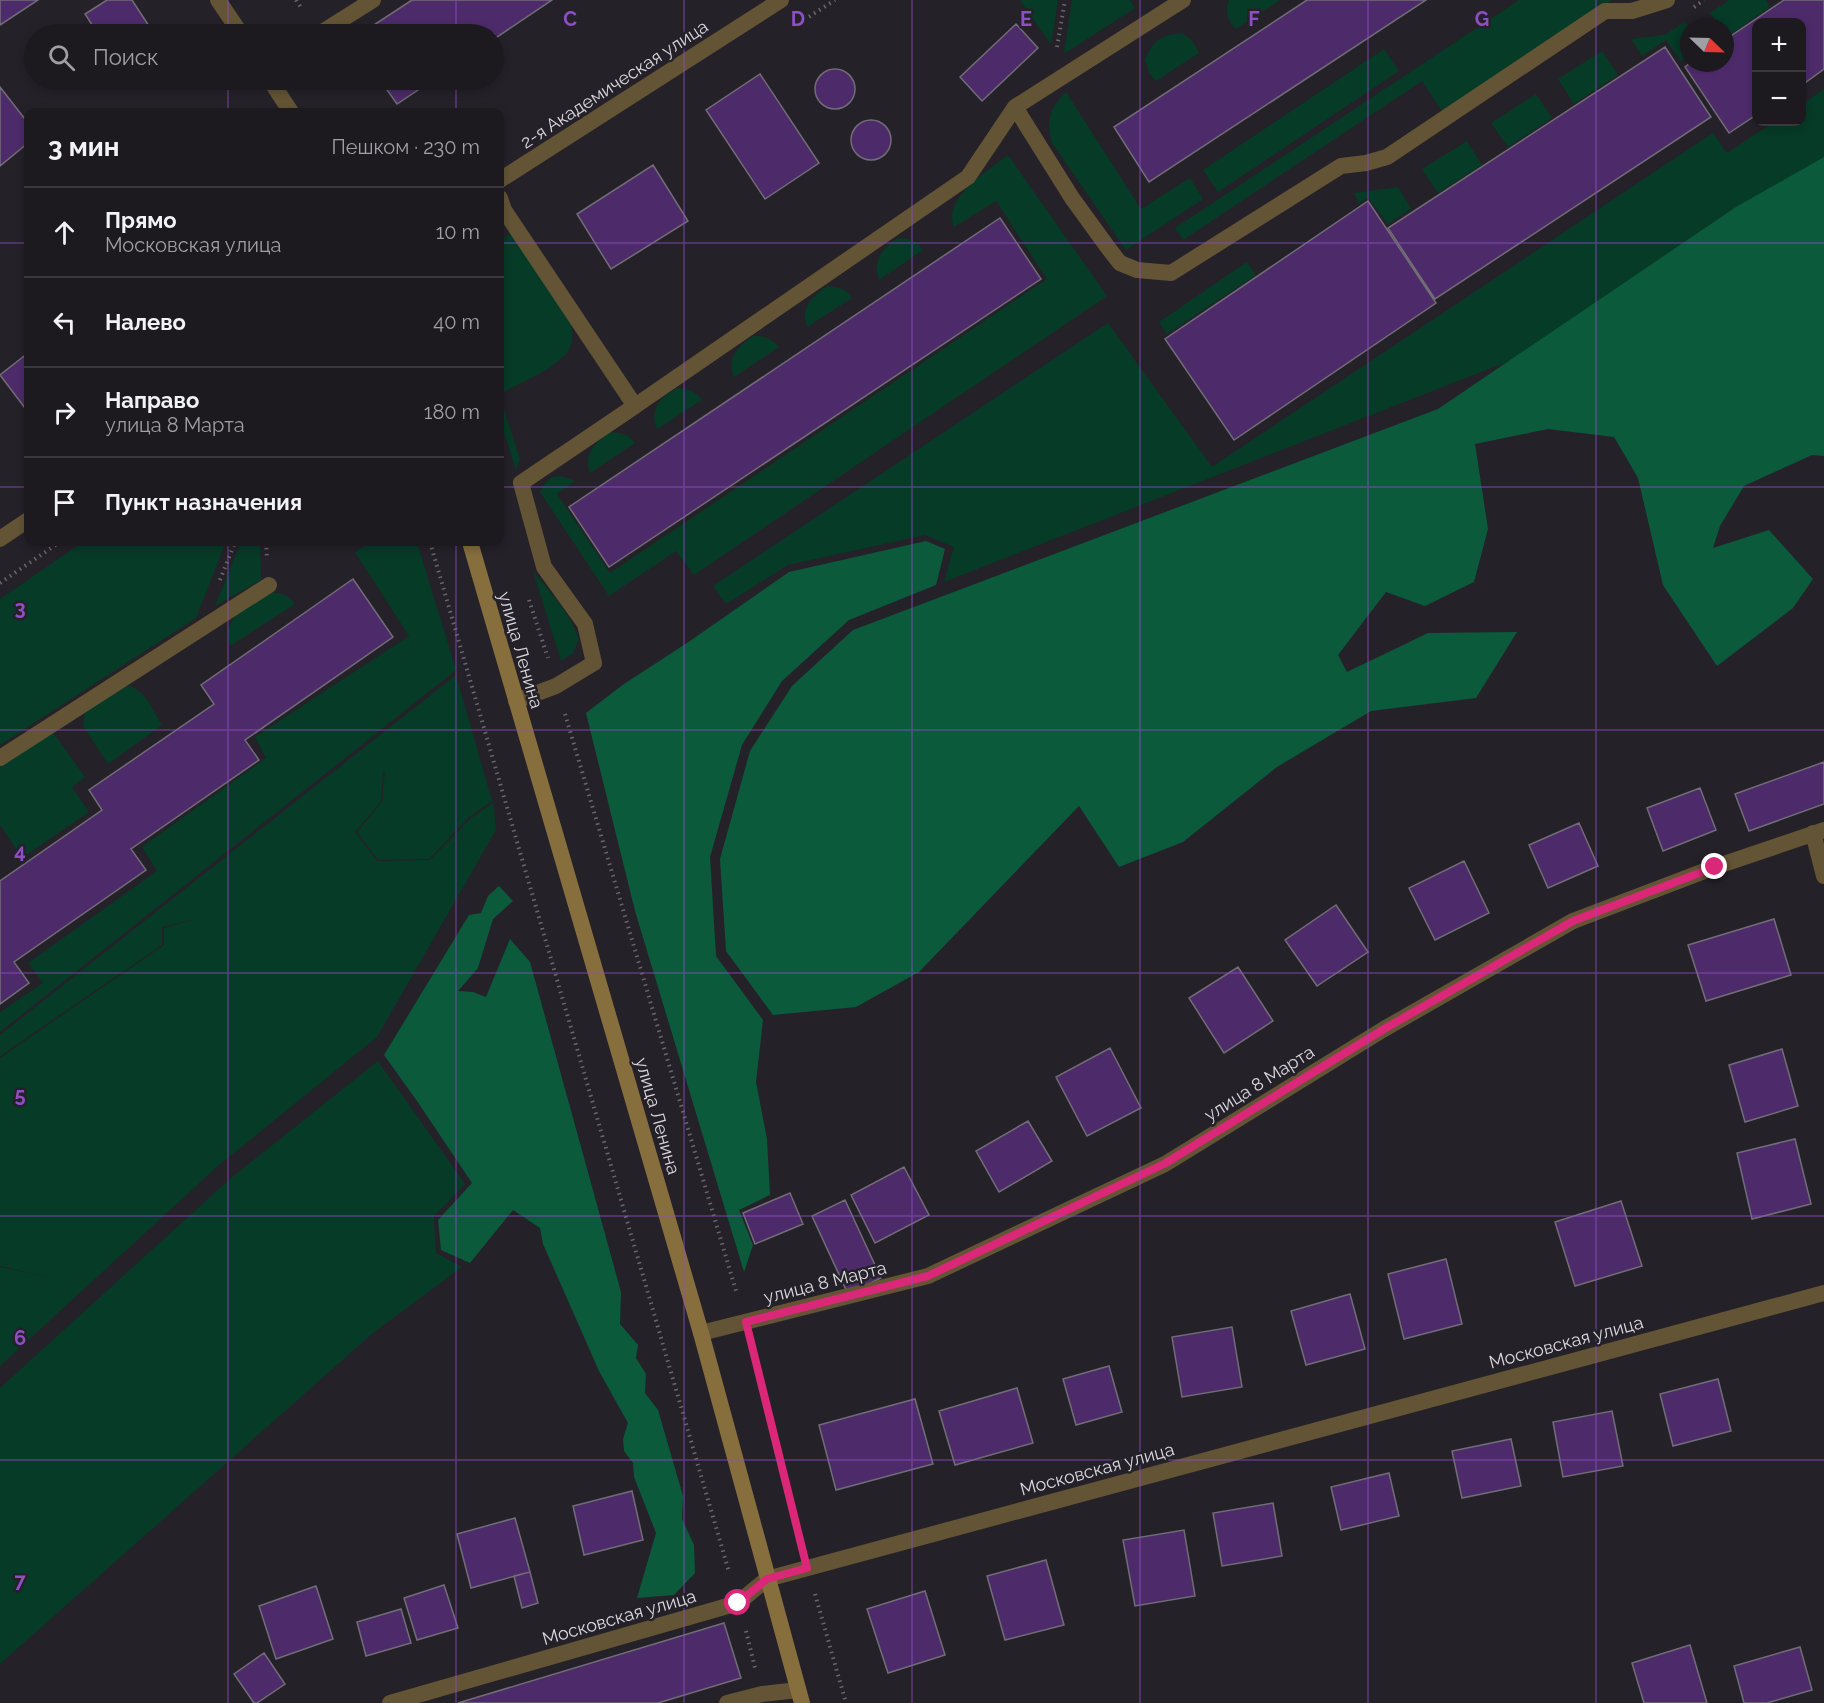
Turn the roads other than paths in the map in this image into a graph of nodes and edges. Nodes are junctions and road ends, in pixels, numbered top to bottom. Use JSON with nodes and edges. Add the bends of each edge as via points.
{"nodes":[{"id":1,"x":218,"y":0,"type":"edge"},
{"id":2,"x":373,"y":0,"type":"edge"},
{"id":3,"x":781,"y":0,"type":"edge"},
{"id":4,"x":1183,"y":0,"type":"edge"},
{"id":5,"x":1667,"y":0,"type":"edge"},
{"id":6,"x":234,"y":24,"type":"edge"},
{"id":7,"x":335,"y":24,"type":"edge"},
{"id":8,"x":277,"y":90,"type":"edge"},
{"id":9,"x":1015,"y":107,"type":"junction"},
{"id":10,"x":288,"y":108,"type":"edge"},
{"id":11,"x":504,"y":177,"type":"edge"},
{"id":12,"x":504,"y":206,"type":"edge"},
{"id":13,"x":635,"y":406,"type":"junction"},
{"id":14,"x":24,"y":523,"type":"edge"},
{"id":15,"x":0,"y":539,"type":"edge"},
{"id":16,"x":471,"y":546,"type":"edge"},
{"id":17,"x":269,"y":585,"type":"dead end"},
{"id":18,"x":516,"y":701,"type":"junction"},
{"id":19,"x":0,"y":758,"type":"edge"},
{"id":20,"x":1818,"y":832,"type":"edge"},
{"id":21,"x":1824,"y":876,"type":"edge"},
{"id":22,"x":1824,"y":1293,"type":"edge"},
{"id":23,"x":701,"y":1333,"type":"junction"},
{"id":24,"x":767,"y":1579,"type":"junction"},
{"id":25,"x":800,"y":1696,"type":"edge"},
{"id":26,"x":390,"y":1703,"type":"edge"},
{"id":27,"x":727,"y":1703,"type":"edge"}],
"edges":[{"from":1,"to":6,"type":"street"},
{"from":2,"to":7,"type":"street"},
{"from":3,"to":11,"type":"street","name":"2-я Академическая улица"},
{"from":4,"to":9,"type":"street"},
{"from":5,"to":9,"type":"street","via":[[1632,10],[1605,11],[1388,158],[1341,166],[1171,273],[1137,270],[1120,263],[1072,198]]},
{"from":8,"to":10,"type":"street"},
{"from":9,"to":13,"type":"street","via":[[968,177]]},
{"from":12,"to":13,"type":"street"},
{"from":13,"to":18,"type":"street","via":[[521,483],[544,567],[585,624],[594,663],[556,686]]},
{"from":14,"to":15,"type":"street"},
{"from":16,"to":18,"type":"main road","name":"улица Ленина"},
{"from":17,"to":19,"type":"street"},
{"from":18,"to":23,"type":"main road","name":"улица Ленина"},
{"from":20,"to":21,"type":"street"},
{"from":20,"to":23,"type":"street","name":"улица 8 Марта","via":[[1573,921],[1384,1029],[1164,1164],[928,1276]]},
{"from":22,"to":24,"type":"street","name":"Московская улица"},
{"from":23,"to":24,"type":"main road","name":"улица Ленина"},
{"from":24,"to":25,"type":"main road","name":"улица Ленина"},
{"from":24,"to":26,"type":"street","name":"Московская улица","via":[[738,1603]]},
{"from":25,"to":27,"type":"street","via":[[762,1694]]}]}
